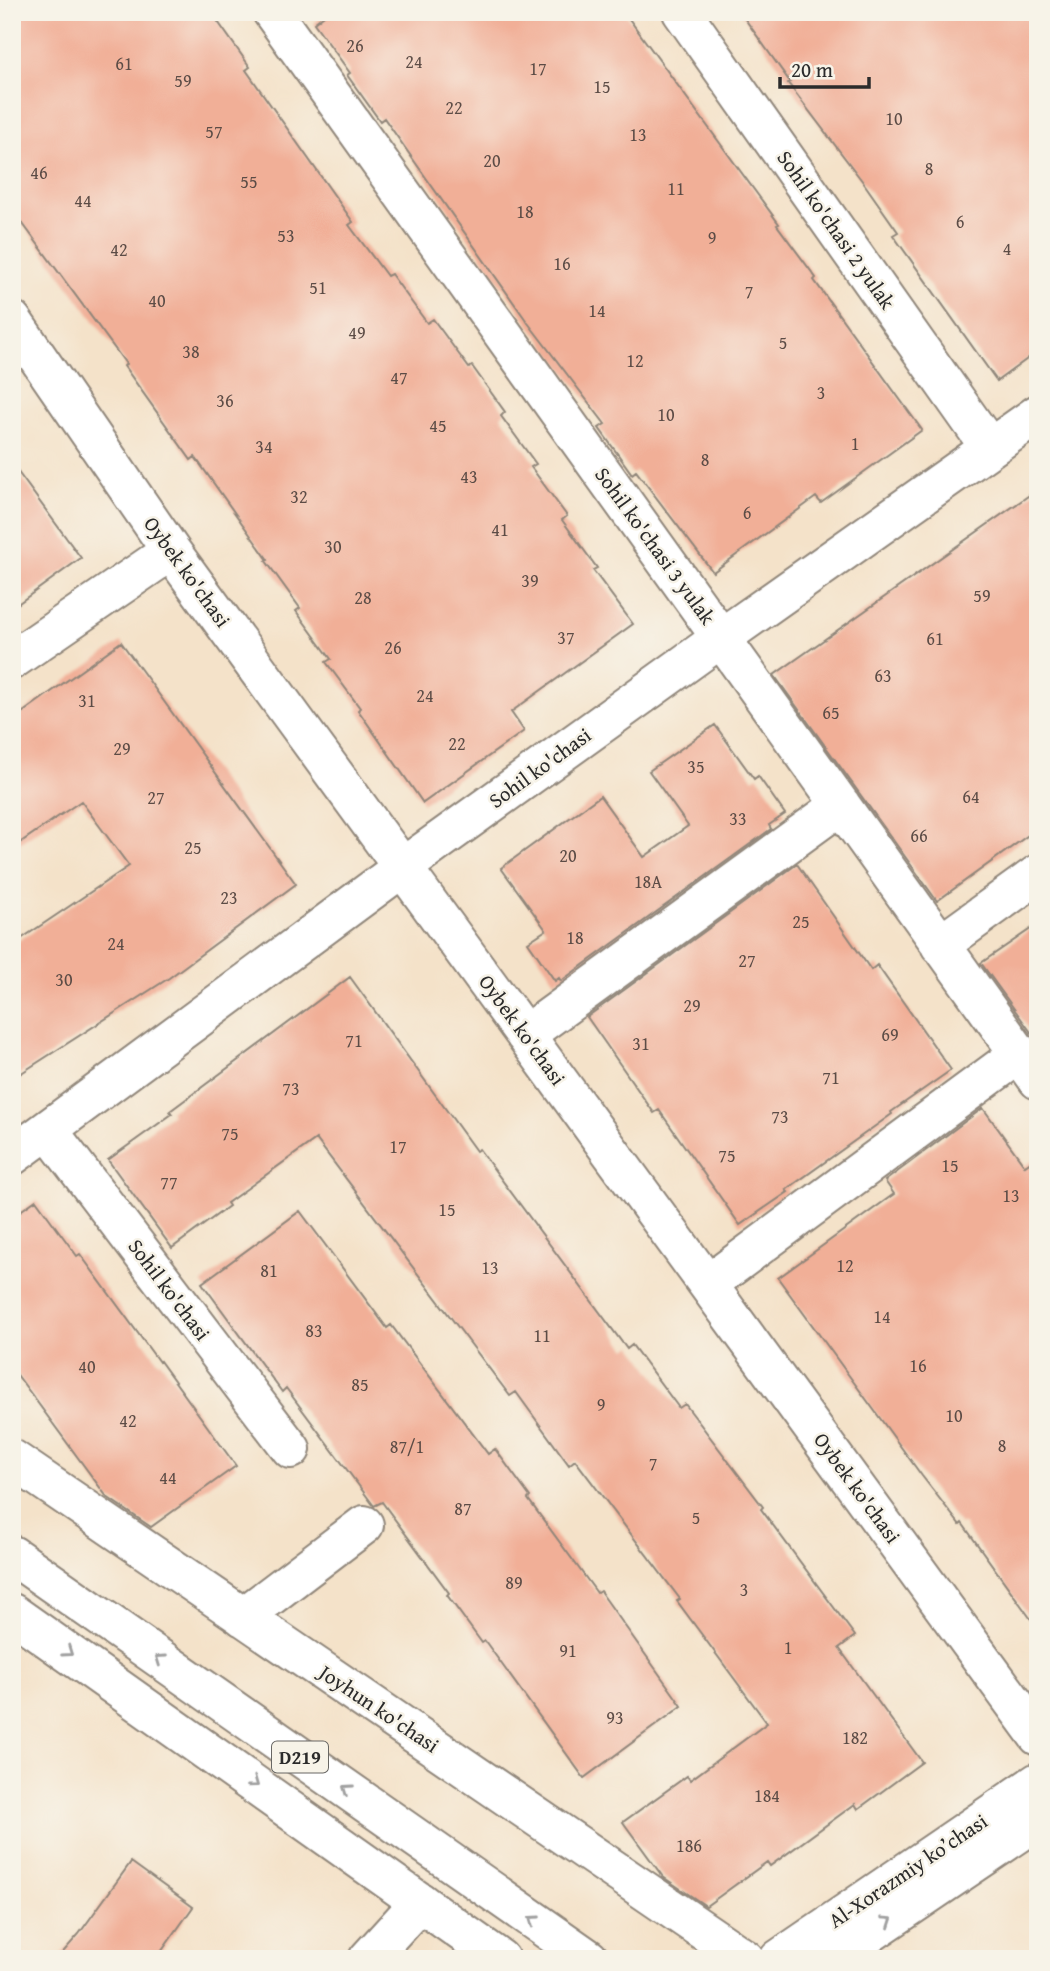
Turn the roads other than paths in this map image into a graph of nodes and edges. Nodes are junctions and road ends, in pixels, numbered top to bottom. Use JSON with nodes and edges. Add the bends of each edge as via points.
{"nodes":[{"id":1,"x":272,"y":12,"type":"edge"},
{"id":2,"x":682,"y":12,"type":"edge"},
{"id":3,"x":12,"y":320,"type":"edge"},
{"id":4,"x":1038,"y":414,"type":"edge"},
{"id":5,"x":990,"y":448,"type":"junction"},
{"id":6,"x":171,"y":551,"type":"junction"},
{"id":7,"x":720,"y":638,"type":"junction"},
{"id":8,"x":12,"y":660,"type":"edge"},
{"id":9,"x":841,"y":806,"type":"junction"},
{"id":10,"x":403,"y":867,"type":"junction"},
{"id":11,"x":1038,"y":874,"type":"edge"},
{"id":12,"x":940,"y":945,"type":"junction"},
{"id":13,"x":525,"y":1035,"type":"junction"},
{"id":14,"x":1028,"y":1067,"type":"edge"},
{"id":15,"x":48,"y":1130,"type":"junction"},
{"id":16,"x":12,"y":1156,"type":"edge"},
{"id":17,"x":708,"y":1284,"type":"junction"},
{"id":18,"x":291,"y":1449,"type":"dead end"},
{"id":19,"x":12,"y":1459,"type":"edge"},
{"id":20,"x":364,"y":1525,"type":"dead end"},
{"id":21,"x":12,"y":1555,"type":"edge"},
{"id":22,"x":12,"y":1613,"type":"edge"},
{"id":23,"x":243,"y":1617,"type":"junction"},
{"id":24,"x":1038,"y":1736,"type":"edge"},
{"id":25,"x":1038,"y":1782,"type":"edge"},
{"id":26,"x":1038,"y":1820,"type":"edge"},
{"id":27,"x":420,"y":1902,"type":"junction"},
{"id":28,"x":368,"y":1959,"type":"edge"},
{"id":29,"x":500,"y":1959,"type":"edge"},
{"id":30,"x":589,"y":1959,"type":"edge"},
{"id":31,"x":745,"y":1959,"type":"edge"},
{"id":32,"x":779,"y":1959,"type":"edge"},
{"id":33,"x":832,"y":1959,"type":"edge"}],
"edges":[{"from":1,"to":7,"type":"street","name":"Sohil ko'chasi 3 yulak"},
{"from":2,"to":5,"type":"street","name":"Sohil ko'chasi 2 yulak"},
{"from":3,"to":6,"type":"street","name":"Oybek ko'chasi"},
{"from":4,"to":5,"type":"street","name":"Sohil ko'chasi"},
{"from":5,"to":7,"type":"street","name":"Sohil ko'chasi"},
{"from":6,"to":8,"type":"street"},
{"from":6,"to":10,"type":"street","name":"Oybek ko'chasi"},
{"from":7,"to":9,"type":"street","name":"Sohil ko'chasi 3 yulak"},
{"from":7,"to":10,"type":"street","name":"Sohil ko'chasi"},
{"from":9,"to":12,"type":"street","name":"Sohil ko'chasi 3 yulak"},
{"from":9,"to":13,"type":"street"},
{"from":10,"to":13,"type":"street","name":"Oybek ko'chasi"},
{"from":10,"to":15,"type":"street","name":"Sohil ko'chasi"},
{"from":11,"to":12,"type":"street"},
{"from":12,"to":14,"type":"street","name":"Sohil ko'chasi 3 yulak"},
{"from":13,"to":17,"type":"street","name":"Oybek ko'chasi"},
{"from":14,"to":17,"type":"street"},
{"from":15,"to":16,"type":"street","name":"Sohil ko'chasi"},
{"from":15,"to":18,"type":"street","name":"Sohil ko'chasi"},
{"from":17,"to":24,"type":"street","name":"Oybek ko'chasi"},
{"from":19,"to":23,"type":"street","name":"Joyhun ko'chasi"},
{"from":20,"to":23,"type":"street"},
{"from":30,"to":21,"type":"street","number":"D219","one_way":true},
{"from":22,"to":27,"type":"street","number":"D219","one_way":true},
{"from":23,"to":31,"type":"street","name":"Joyhun ko'chasi"},
{"from":25,"to":32,"type":"street","name":"Al-Xorazmiy ko’chasi"},
{"from":33,"to":26,"type":"street","name":"Al-Xorazmiy ko’chasi","one_way":true},
{"from":27,"to":28,"type":"street"},
{"from":27,"to":29,"type":"street","number":"D219"}]}
